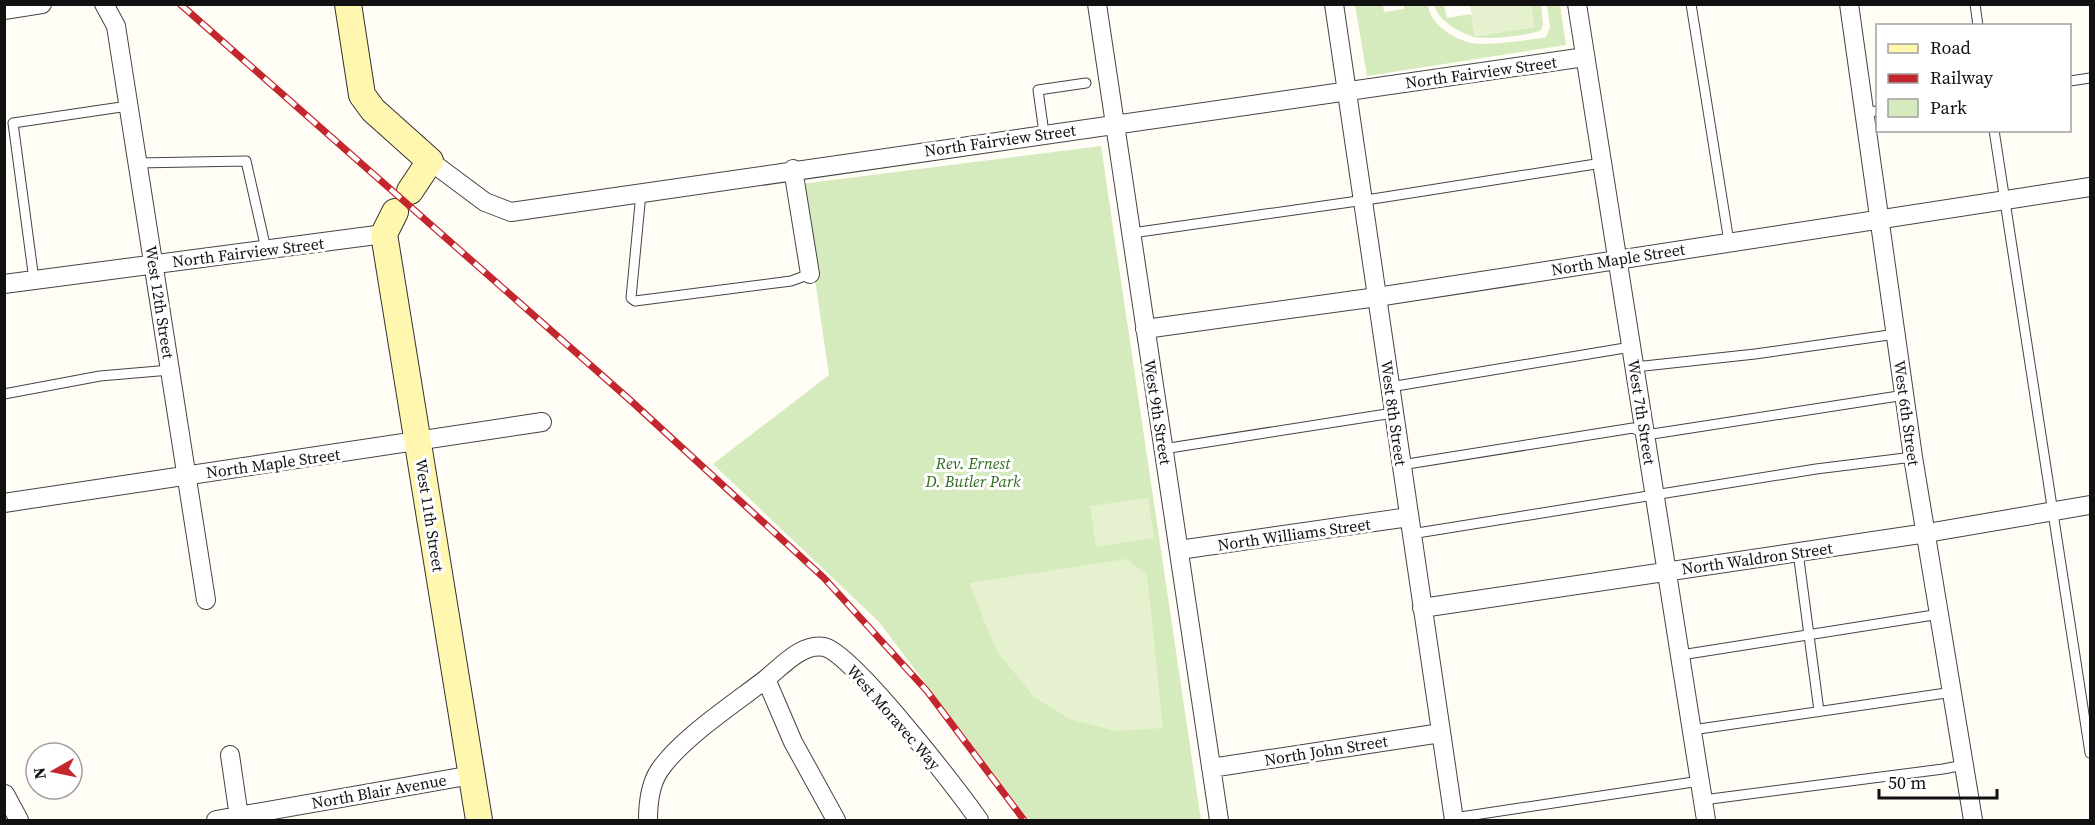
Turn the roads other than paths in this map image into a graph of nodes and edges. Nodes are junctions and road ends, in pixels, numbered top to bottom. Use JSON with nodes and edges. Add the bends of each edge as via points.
{"nodes":[{"id":1,"x":42,"y":4,"type":"edge"},
{"id":2,"x":348,"y":4,"type":"edge"},
{"id":3,"x":1097,"y":4,"type":"edge"},
{"id":4,"x":1334,"y":4,"type":"edge"},
{"id":5,"x":1577,"y":4,"type":"edge"},
{"id":6,"x":1691,"y":4,"type":"edge"},
{"id":7,"x":1849,"y":4,"type":"edge"},
{"id":8,"x":1975,"y":4,"type":"edge"},
{"id":9,"x":105,"y":5,"type":"edge"},
{"id":10,"x":4,"y":10,"type":"edge"},
{"id":11,"x":1978,"y":24,"type":"edge"},
{"id":12,"x":1585,"y":57,"type":"junction"},
{"id":13,"x":2091,"y":78,"type":"edge"},
{"id":14,"x":2071,"y":81,"type":"edge"},
{"id":15,"x":1086,"y":83,"type":"dead end"},
{"id":16,"x":1347,"y":90,"type":"junction"},
{"id":17,"x":128,"y":105,"type":"junction"},
{"id":18,"x":1871,"y":112,"type":"edge"},
{"id":19,"x":9,"y":123,"type":"edge"},
{"id":20,"x":1113,"y":124,"type":"junction"},
{"id":21,"x":1994,"y":132,"type":"edge"},
{"id":22,"x":1044,"y":133,"type":"junction"},
{"id":23,"x":430,"y":161,"type":"junction"},
{"id":24,"x":137,"y":163,"type":"junction"},
{"id":25,"x":1602,"y":163,"type":"junction"},
{"id":26,"x":793,"y":169,"type":"junction"},
{"id":27,"x":2091,"y":187,"type":"edge"},
{"id":28,"x":410,"y":191,"type":"dead end"},
{"id":29,"x":641,"y":193,"type":"junction"},
{"id":30,"x":1363,"y":200,"type":"junction"},
{"id":31,"x":2005,"y":201,"type":"junction"},
{"id":32,"x":1880,"y":220,"type":"junction"},
{"id":33,"x":389,"y":223,"type":"joint"},
{"id":34,"x":1132,"y":232,"type":"junction"},
{"id":35,"x":1729,"y":242,"type":"junction"},
{"id":36,"x":266,"y":249,"type":"junction"},
{"id":37,"x":1617,"y":258,"type":"junction"},
{"id":38,"x":154,"y":264,"type":"junction"},
{"id":39,"x":810,"y":274,"type":"joint"},
{"id":40,"x":34,"y":280,"type":"junction"},
{"id":41,"x":4,"y":284,"type":"edge"},
{"id":42,"x":1377,"y":297,"type":"junction"},
{"id":43,"x":1145,"y":329,"type":"junction"},
{"id":44,"x":1896,"y":334,"type":"junction"},
{"id":45,"x":1631,"y":347,"type":"junction"},
{"id":46,"x":1635,"y":367,"type":"junction"},
{"id":47,"x":170,"y":370,"type":"junction"},
{"id":48,"x":1390,"y":387,"type":"junction"},
{"id":49,"x":4,"y":394,"type":"edge"},
{"id":50,"x":1905,"y":395,"type":"junction"},
{"id":51,"x":1394,"y":413,"type":"junction"},
{"id":52,"x":542,"y":422,"type":"dead end"},
{"id":53,"x":1646,"y":435,"type":"junction"},
{"id":54,"x":418,"y":442,"type":"junction"},
{"id":55,"x":1163,"y":449,"type":"junction"},
{"id":56,"x":1913,"y":457,"type":"junction"},
{"id":57,"x":1401,"y":465,"type":"junction"},
{"id":58,"x":187,"y":476,"type":"junction"},
{"id":59,"x":1655,"y":494,"type":"junction"},
{"id":60,"x":4,"y":502,"type":"edge"},
{"id":61,"x":2091,"y":505,"type":"edge"},
{"id":62,"x":2054,"y":511,"type":"junction"},
{"id":63,"x":1410,"y":526,"type":"junction"},
{"id":64,"x":1927,"y":533,"type":"junction"},
{"id":65,"x":1179,"y":550,"type":"junction"},
{"id":66,"x":1798,"y":552,"type":"junction"},
{"id":67,"x":1668,"y":571,"type":"junction"},
{"id":68,"x":206,"y":600,"type":"dead end"},
{"id":69,"x":1422,"y":608,"type":"junction"},
{"id":70,"x":1940,"y":614,"type":"junction"},
{"id":71,"x":1810,"y":635,"type":"junction"},
{"id":72,"x":1681,"y":654,"type":"junction"},
{"id":73,"x":766,"y":679,"type":"junction"},
{"id":74,"x":1953,"y":692,"type":"junction"},
{"id":75,"x":1819,"y":711,"type":"junction"},
{"id":76,"x":1692,"y":730,"type":"junction"},
{"id":77,"x":1441,"y":733,"type":"junction"},
{"id":78,"x":2091,"y":753,"type":"edge"},
{"id":79,"x":230,"y":755,"type":"dead end"},
{"id":80,"x":1964,"y":765,"type":"junction"},
{"id":81,"x":1211,"y":768,"type":"junction"},
{"id":82,"x":472,"y":775,"type":"junction"},
{"id":83,"x":1700,"y":781,"type":"junction"},
{"id":84,"x":5,"y":794,"type":"edge"},
{"id":85,"x":1702,"y":800,"type":"junction"},
{"id":86,"x":239,"y":817,"type":"junction"},
{"id":87,"x":1454,"y":819,"type":"edge"},
{"id":88,"x":19,"y":820,"type":"edge"},
{"id":89,"x":216,"y":820,"type":"edge"},
{"id":90,"x":479,"y":820,"type":"edge"},
{"id":91,"x":648,"y":820,"type":"edge"},
{"id":92,"x":836,"y":820,"type":"edge"},
{"id":93,"x":979,"y":820,"type":"edge"},
{"id":94,"x":1219,"y":820,"type":"edge"},
{"id":95,"x":1706,"y":820,"type":"edge"},
{"id":96,"x":1973,"y":820,"type":"edge"}],
"edges":[{"from":1,"to":10,"type":"street"},
{"from":2,"to":23,"type":"street","via":[[362,95],[373,110]]},
{"from":3,"to":20,"type":"street","name":"West 9th Street"},
{"from":4,"to":16,"type":"street","name":"West 8th Street"},
{"from":5,"to":12,"type":"street","name":"West 7th Street"},
{"from":6,"to":35,"type":"lane"},
{"from":7,"to":18,"type":"street","name":"West 6th Street"},
{"from":8,"to":11,"type":"lane"},
{"from":9,"to":17,"type":"street","name":"West 12th Street","via":[[116,26]]},
{"from":12,"to":16,"type":"street","name":"North Fairview Street"},
{"from":12,"to":25,"type":"street","name":"West 7th Street"},
{"from":13,"to":14,"type":"lane"},
{"from":15,"to":22,"type":"lane","via":[[1038,90]]},
{"from":16,"to":20,"type":"street","name":"North Fairview Street"},
{"from":16,"to":30,"type":"street","name":"West 8th Street"},
{"from":17,"to":19,"type":"lane"},
{"from":17,"to":24,"type":"street","name":"West 12th Street"},
{"from":18,"to":32,"type":"street","name":"West 6th Street"},
{"from":19,"to":40,"type":"lane"},
{"from":20,"to":22,"type":"street","name":"North Fairview Street"},
{"from":20,"to":34,"type":"street","name":"West 9th Street"},
{"from":21,"to":31,"type":"lane"},
{"from":22,"to":26,"type":"street","name":"North Fairview Street"},
{"from":23,"to":28,"type":"street"},
{"from":23,"to":29,"type":"street","name":"North Fairview Street","via":[[485,202],[511,212]]},
{"from":24,"to":36,"type":"lane","via":[[246,161]]},
{"from":24,"to":38,"type":"street","name":"West 12th Street"},
{"from":25,"to":30,"type":"lane"},
{"from":25,"to":37,"type":"street","name":"West 7th Street"},
{"from":26,"to":29,"type":"street","name":"North Fairview Street"},
{"from":26,"to":39,"type":"street"},
{"from":27,"to":31,"type":"street","name":"North Maple Street"},
{"from":29,"to":39,"type":"lane","via":[[631,298],[635,301],[791,281]]},
{"from":30,"to":34,"type":"lane"},
{"from":30,"to":42,"type":"street","name":"West 8th Street"},
{"from":31,"to":32,"type":"street","name":"North Maple Street"},
{"from":31,"to":62,"type":"lane"},
{"from":32,"to":35,"type":"street","name":"North Maple Street"},
{"from":32,"to":44,"type":"street","name":"West 6th Street"},
{"from":33,"to":36,"type":"street","name":"North Fairview Street"},
{"from":33,"to":54,"type":"street","name":"West 11th Street"},
{"from":34,"to":43,"type":"street","name":"West 9th Street"},
{"from":35,"to":37,"type":"street","name":"North Maple Street"},
{"from":36,"to":38,"type":"street","name":"North Fairview Street"},
{"from":37,"to":42,"type":"street","name":"North Maple Street"},
{"from":37,"to":45,"type":"street","name":"West 7th Street"},
{"from":38,"to":40,"type":"street","name":"North Fairview Street"},
{"from":38,"to":47,"type":"street","name":"West 12th Street"},
{"from":40,"to":41,"type":"street","name":"North Fairview Street"},
{"from":42,"to":43,"type":"street","name":"North Maple Street"},
{"from":42,"to":48,"type":"street","name":"West 8th Street"},
{"from":43,"to":55,"type":"street","name":"West 9th Street"},
{"from":44,"to":46,"type":"lane"},
{"from":44,"to":50,"type":"street","name":"West 6th Street"},
{"from":45,"to":46,"type":"street","name":"West 7th Street"},
{"from":45,"to":48,"type":"lane"},
{"from":46,"to":53,"type":"street","name":"West 7th Street"},
{"from":47,"to":49,"type":"lane","via":[[100,376]]},
{"from":47,"to":58,"type":"street","name":"West 12th Street"},
{"from":48,"to":51,"type":"street","name":"West 8th Street"},
{"from":50,"to":53,"type":"lane"},
{"from":50,"to":56,"type":"street","name":"West 6th Street"},
{"from":51,"to":55,"type":"lane"},
{"from":51,"to":57,"type":"street","name":"West 8th Street"},
{"from":52,"to":54,"type":"street","name":"North Maple Street"},
{"from":53,"to":57,"type":"lane","via":[[1632,428]]},
{"from":53,"to":59,"type":"street","name":"West 7th Street"},
{"from":54,"to":58,"type":"street","name":"North Maple Street"},
{"from":54,"to":82,"type":"street","name":"West 11th Street"},
{"from":55,"to":65,"type":"street","name":"West 9th Street"},
{"from":56,"to":59,"type":"lane"},
{"from":56,"to":64,"type":"street","name":"West 6th Street"},
{"from":57,"to":63,"type":"street","name":"West 8th Street"},
{"from":58,"to":60,"type":"street","name":"North Maple Street"},
{"from":58,"to":68,"type":"street","name":"West 12th Street"},
{"from":59,"to":63,"type":"lane"},
{"from":59,"to":67,"type":"street","name":"West 7th Street"},
{"from":61,"to":62,"type":"street","name":"North Waldron Street"},
{"from":62,"to":64,"type":"street","name":"North Waldron Street"},
{"from":62,"to":78,"type":"lane"},
{"from":63,"to":65,"type":"street","name":"North Williams Street"},
{"from":63,"to":69,"type":"street","name":"West 8th Street"},
{"from":64,"to":66,"type":"street","name":"North Waldron Street"},
{"from":64,"to":70,"type":"street","name":"West 6th Street"},
{"from":65,"to":81,"type":"street","name":"West 9th Street"},
{"from":66,"to":67,"type":"street","name":"North Waldron Street"},
{"from":66,"to":71,"type":"lane"},
{"from":67,"to":69,"type":"street","name":"North Waldron Street"},
{"from":67,"to":72,"type":"street","name":"West 7th Street"},
{"from":69,"to":77,"type":"street","name":"West 8th Street"},
{"from":70,"to":71,"type":"lane"},
{"from":70,"to":74,"type":"street","name":"West 6th Street"},
{"from":71,"to":72,"type":"lane"},
{"from":71,"to":75,"type":"lane"},
{"from":72,"to":76,"type":"street","name":"West 7th Street"},
{"from":73,"to":91,"type":"street","name":"West Moravec Way","via":[[676,751],[659,770],[651,791]]},
{"from":73,"to":92,"type":"street","via":[[793,742]]},
{"from":73,"to":93,"type":"street","name":"West Moravec Way","via":[[804,649],[826,647],[838,653],[882,699]]},
{"from":74,"to":75,"type":"lane"},
{"from":74,"to":80,"type":"street","name":"West 6th Street"},
{"from":75,"to":76,"type":"lane"},
{"from":76,"to":83,"type":"street","name":"West 7th Street"},
{"from":77,"to":81,"type":"street","name":"North John Street"},
{"from":77,"to":87,"type":"street","name":"West 8th Street"},
{"from":79,"to":86,"type":"street"},
{"from":80,"to":85,"type":"lane"},
{"from":80,"to":96,"type":"street","name":"West 6th Street"},
{"from":81,"to":94,"type":"street","name":"West 9th Street"},
{"from":82,"to":86,"type":"street","name":"North Blair Avenue"},
{"from":82,"to":90,"type":"street","name":"West 11th Street"},
{"from":83,"to":85,"type":"street","name":"West 7th Street"},
{"from":83,"to":87,"type":"lane"},
{"from":84,"to":88,"type":"street"},
{"from":85,"to":95,"type":"street","name":"West 7th Street"},
{"from":86,"to":89,"type":"street","name":"North Blair Avenue"}]}
